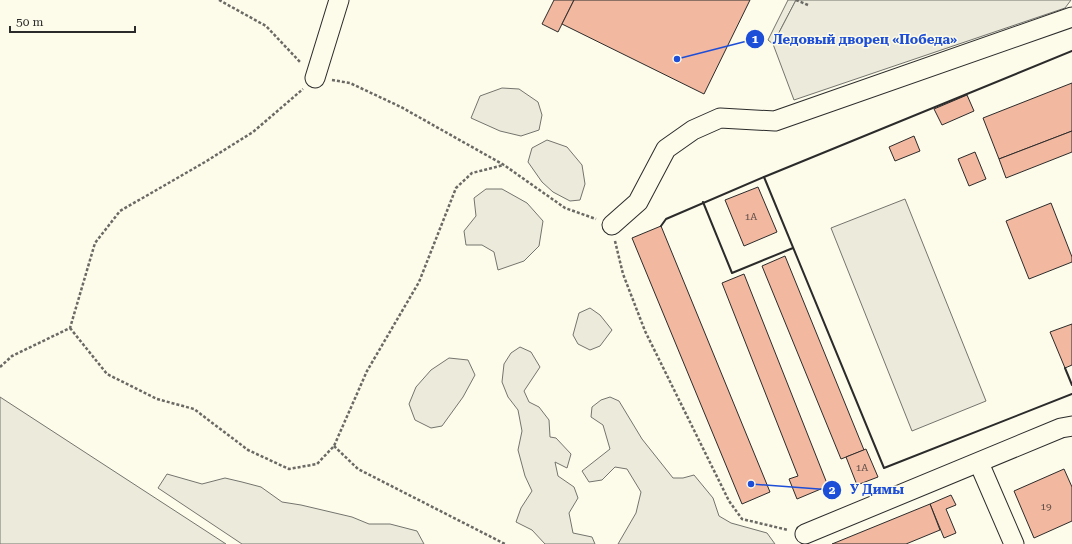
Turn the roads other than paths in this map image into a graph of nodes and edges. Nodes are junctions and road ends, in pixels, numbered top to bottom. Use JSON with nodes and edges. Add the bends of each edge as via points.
{"nodes":[{"id":1,"x":339,"y":0,"type":"edge"},
{"id":2,"x":1072,"y":17,"type":"edge"},
{"id":3,"x":316,"y":78,"type":"road end"},
{"id":4,"x":612,"y":225,"type":"road end"},
{"id":5,"x":1072,"y":426,"type":"edge"},
{"id":6,"x":979,"y":462,"type":"junction"},
{"id":7,"x":805,"y":534,"type":"road end"},
{"id":8,"x":1014,"y":544,"type":"edge"}],
"edges":[{"from":1,"to":3,"type":"street"},
{"from":2,"to":4,"type":"street","via":[[775,121],[720,118],[693,130],[666,149],[638,202]]},
{"from":5,"to":6,"type":"street","via":[[1061,428]]},
{"from":6,"to":7,"type":"street"},
{"from":6,"to":8,"type":"street"}]}
